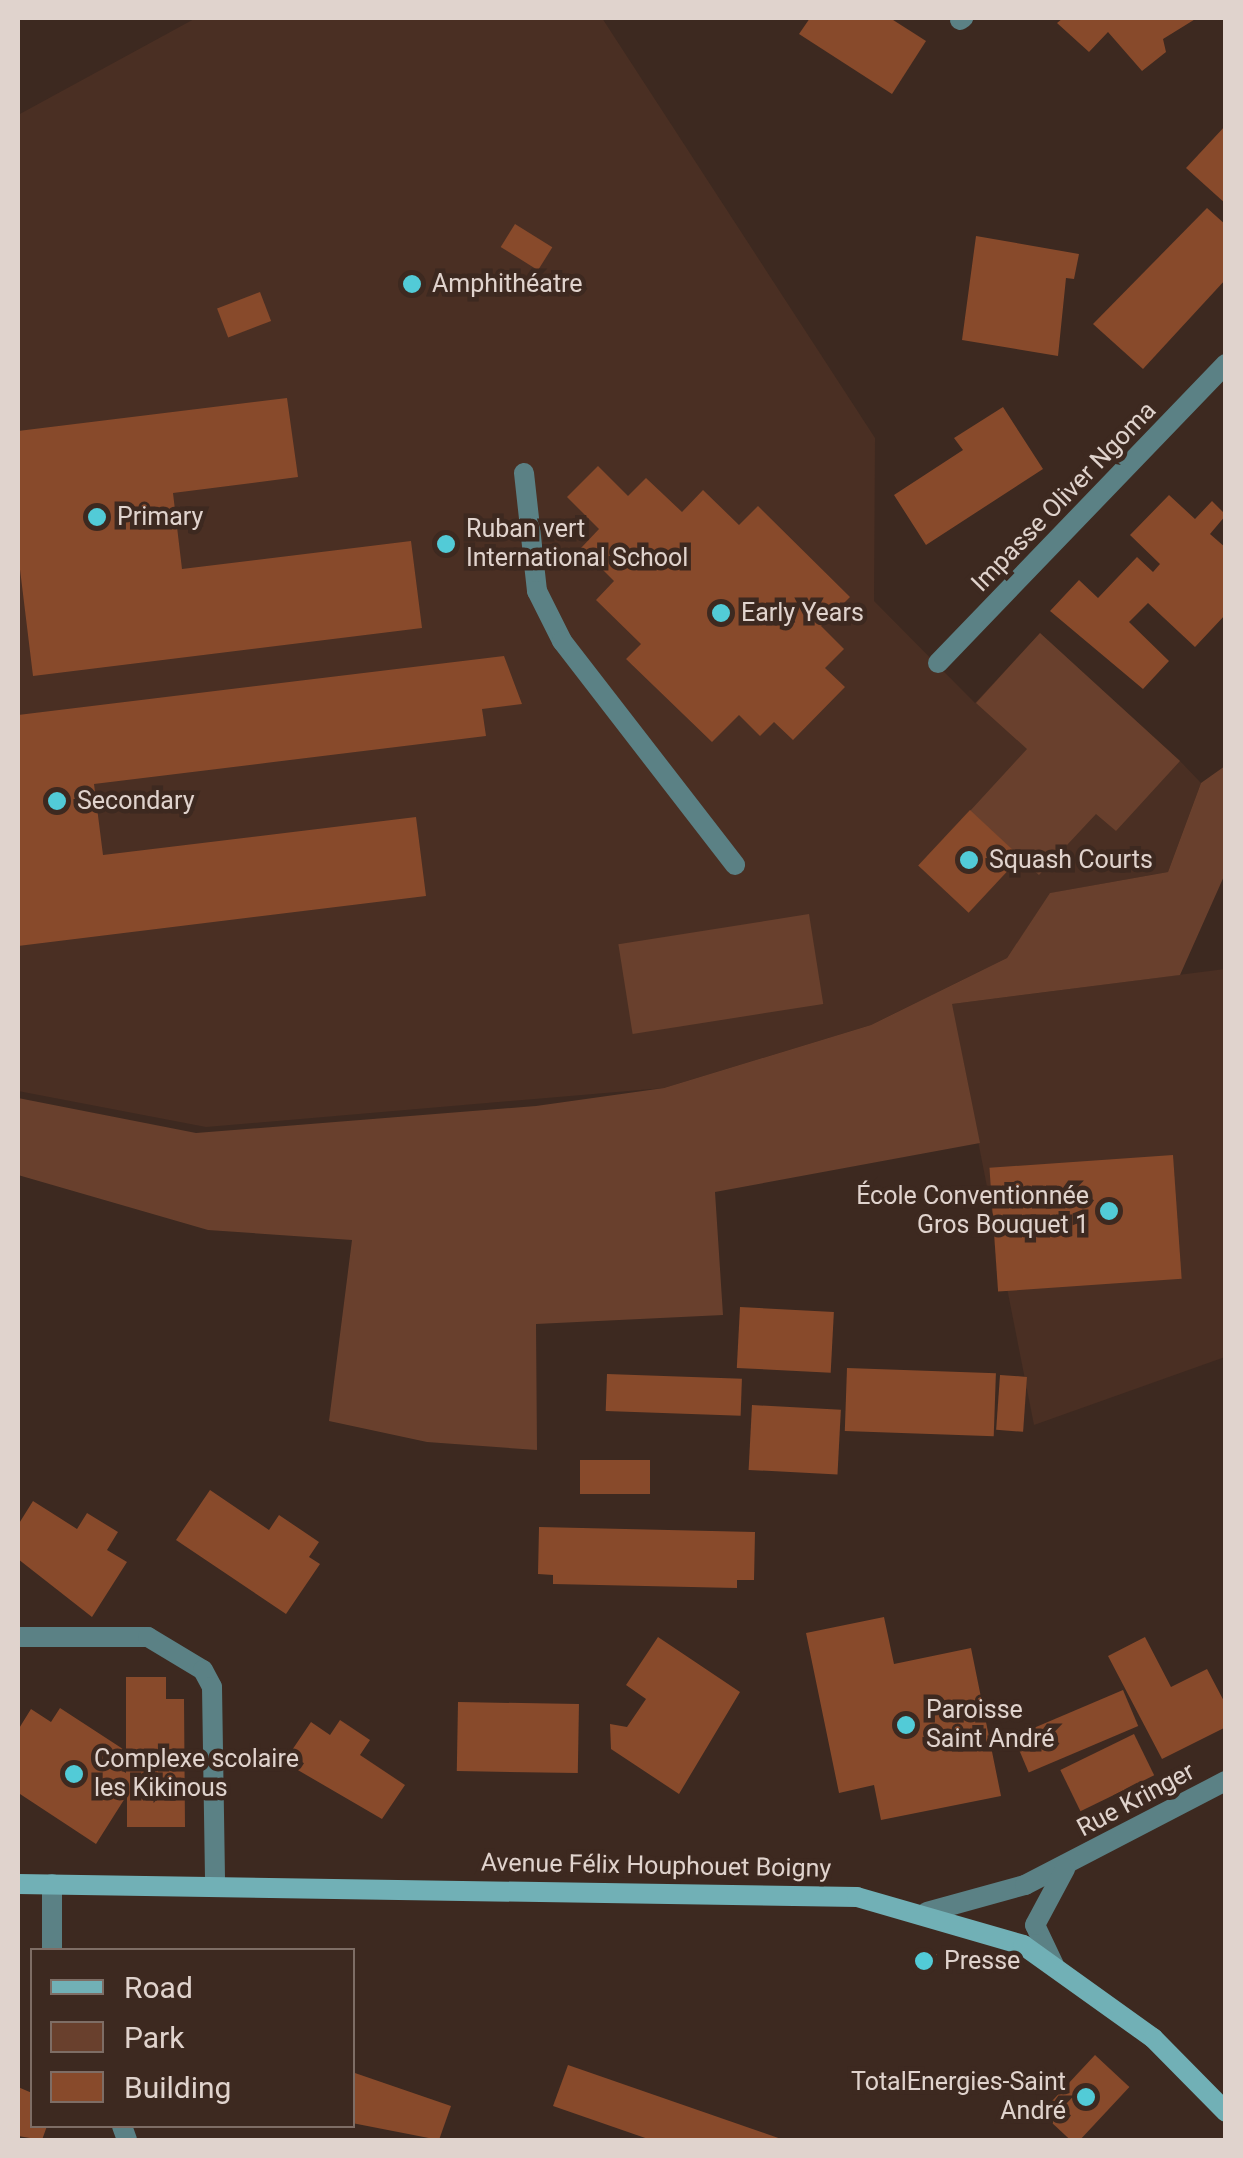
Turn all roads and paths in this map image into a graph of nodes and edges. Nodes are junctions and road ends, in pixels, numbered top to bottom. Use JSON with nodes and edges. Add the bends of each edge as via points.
{"nodes":[{"id":1,"x":1226,"y":364,"type":"edge"},
{"id":2,"x":524,"y":473,"type":"dead end"},
{"id":3,"x":938,"y":663,"type":"dead end"},
{"id":4,"x":736,"y":866,"type":"dead end"},
{"id":5,"x":18,"y":1637,"type":"edge"},
{"id":6,"x":1226,"y":1781,"type":"edge"},
{"id":7,"x":1070,"y":1864,"type":"junction"},
{"id":8,"x":215,"y":1882,"type":"junction"},
{"id":9,"x":18,"y":1884,"type":"edge"},
{"id":10,"x":52,"y":1884,"type":"junction"},
{"id":11,"x":927,"y":1912,"type":"junction"},
{"id":12,"x":52,"y":1948,"type":"edge"},
{"id":13,"x":1054,"y":1965,"type":"junction"},
{"id":14,"x":1226,"y":2112,"type":"edge"}],
"edges":[{"from":1,"to":3,"type":"street","name":"Impasse Oliver Ngoma"},
{"from":2,"to":4,"type":"street","via":[[537,591],[562,640]]},
{"from":5,"to":8,"type":"street","via":[[148,1637],[203,1670],[212,1687]]},
{"from":6,"to":7,"type":"street","name":"Rue Kringer"},
{"from":7,"to":11,"type":"street","name":"Rue Kringer"},
{"from":7,"to":13,"type":"street","via":[[1037,1912],[1037,1936]]},
{"from":8,"to":10,"type":"main road","name":"Avenue Félix Houphouet Boigny"},
{"from":8,"to":11,"type":"main road","name":"Avenue Félix Houphouet Boigny","via":[[784,1890]]},
{"from":9,"to":10,"type":"main road","name":"Avenue Félix Houphouet Boigny"},
{"from":10,"to":12,"type":"street"},
{"from":11,"to":13,"type":"main road","name":"Avenue Félix Houphouet Boigny"},
{"from":13,"to":14,"type":"main road","name":"Avenue Félix Houphouet Boigny","via":[[1153,2038]]}]}
